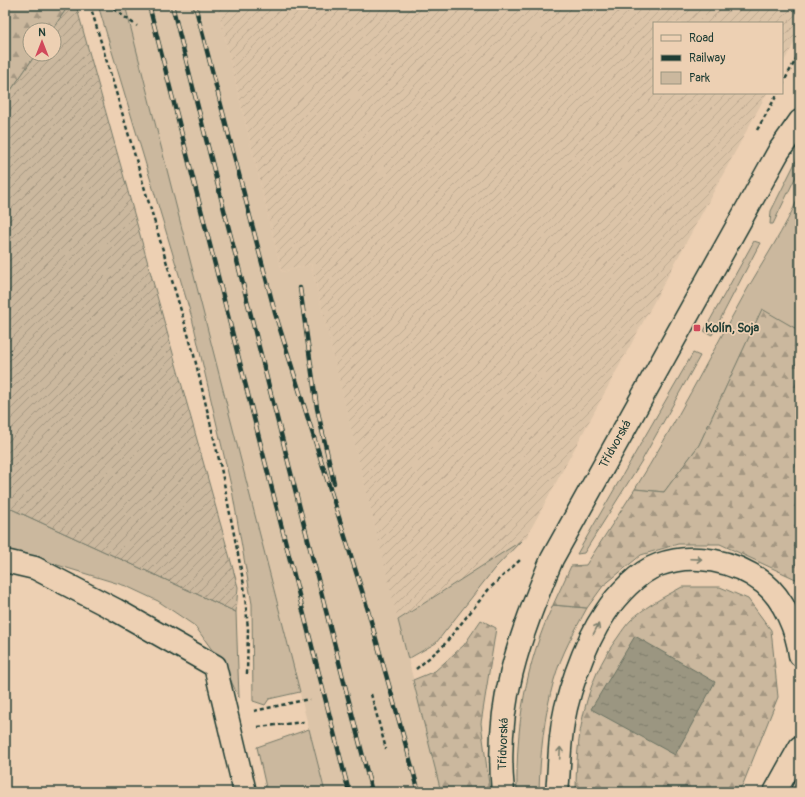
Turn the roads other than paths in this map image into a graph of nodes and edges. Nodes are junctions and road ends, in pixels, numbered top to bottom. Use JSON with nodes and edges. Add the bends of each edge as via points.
{"nodes":[{"id":1,"x":800,"y":121,"type":"edge"},
{"id":2,"x":5,"y":561,"type":"edge"},
{"id":3,"x":800,"y":654,"type":"edge"},
{"id":4,"x":800,"y":735,"type":"edge"},
{"id":5,"x":800,"y":747,"type":"edge"},
{"id":6,"x":245,"y":792,"type":"edge"},
{"id":7,"x":503,"y":792,"type":"edge"},
{"id":8,"x":558,"y":792,"type":"edge"},
{"id":9,"x":775,"y":792,"type":"edge"}],
"edges":[{"from":1,"to":7,"type":"main road","name":"Třídvorská","via":[[778,151],[552,559],[524,628],[512,668],[503,717],[500,760]]},
{"from":2,"to":6,"type":"main road","via":[[35,568],[215,666]]},
{"from":8,"to":3,"type":"main road","one_way":true,"via":[[561,736],[572,688],[586,649],[605,613],[628,585],[657,566],[684,559],[711,560],[739,569],[764,584],[785,608],[798,640]]},
{"from":4,"to":5,"type":"main road"},
{"from":5,"to":9,"type":"main road"}]}
